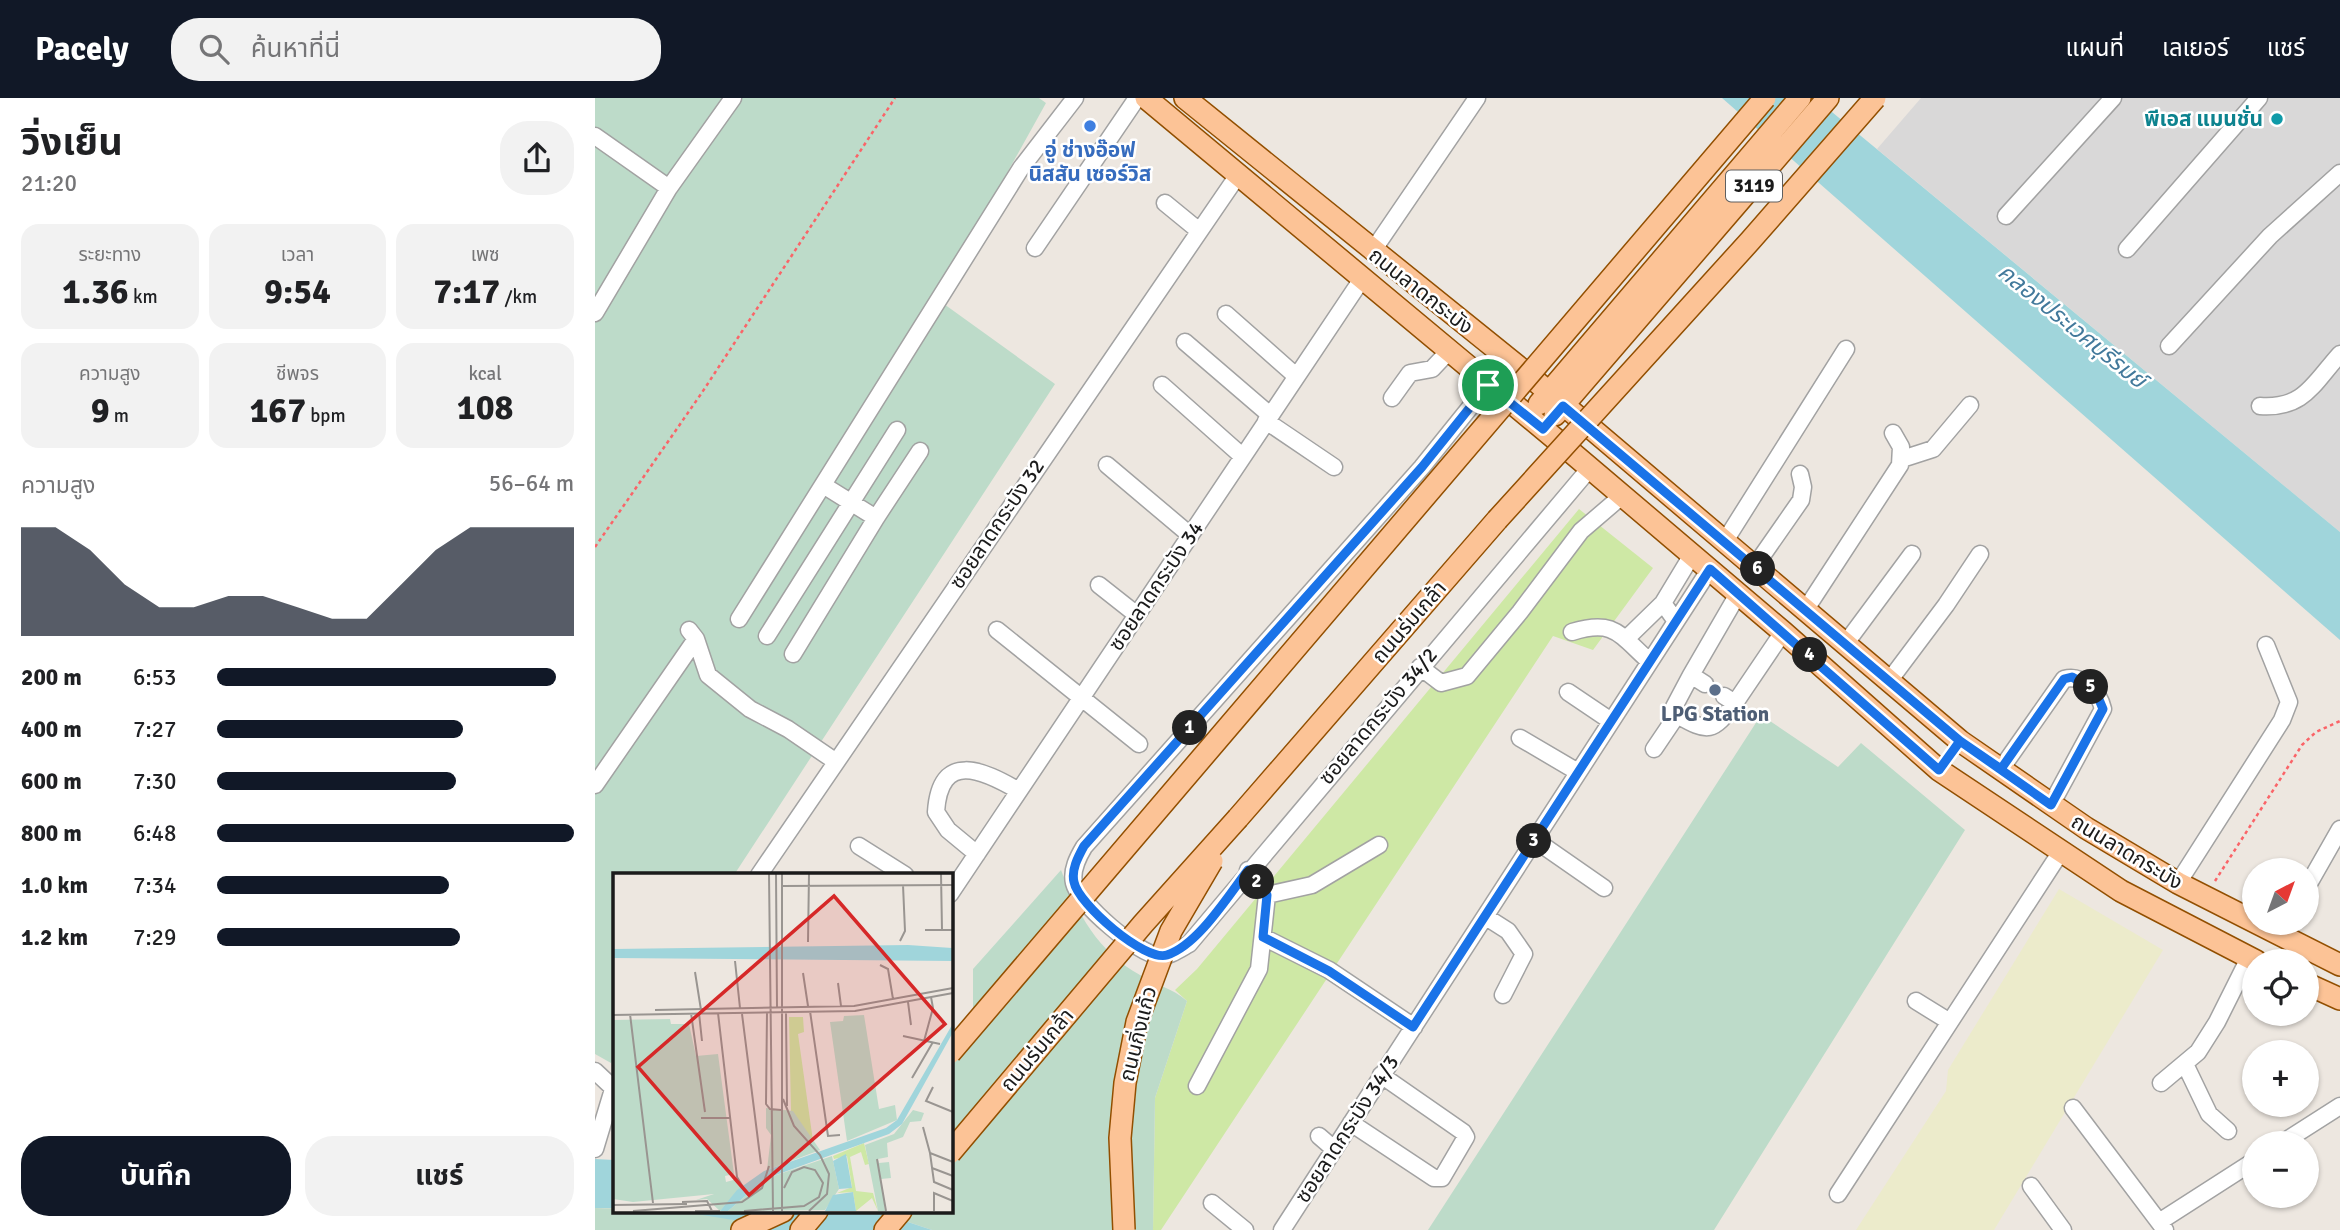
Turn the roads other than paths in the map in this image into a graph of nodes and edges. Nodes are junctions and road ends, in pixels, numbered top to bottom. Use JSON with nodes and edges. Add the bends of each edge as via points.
{"nodes":[{"id":1,"x":732,"y":98,"type":"edge"},
{"id":2,"x":1075,"y":98,"type":"edge"},
{"id":3,"x":1137,"y":98,"type":"edge"},
{"id":4,"x":1146,"y":98,"type":"edge"},
{"id":5,"x":1477,"y":98,"type":"edge"},
{"id":6,"x":1765,"y":98,"type":"edge"},
{"id":7,"x":1800,"y":98,"type":"edge"},
{"id":8,"x":1828,"y":98,"type":"edge"},
{"id":9,"x":1875,"y":98,"type":"edge"},
{"id":10,"x":2113,"y":98,"type":"edge"},
{"id":11,"x":2259,"y":98,"type":"edge"},
{"id":12,"x":1195,"y":101,"type":"edge"},
{"id":13,"x":595,"y":136,"type":"edge"},
{"id":14,"x":2340,"y":173,"type":"edge"},
{"id":15,"x":1238,"y":175,"type":"junction"},
{"id":16,"x":669,"y":188,"type":"junction"},
{"id":17,"x":1165,"y":202,"type":"dead end"},
{"id":18,"x":2006,"y":216,"type":"dead end"},
{"id":19,"x":1198,"y":230,"type":"junction"},
{"id":20,"x":1035,"y":248,"type":"dead end"},
{"id":21,"x":2127,"y":249,"type":"dead end"},
{"id":22,"x":1372,"y":252,"type":"junction"},
{"id":23,"x":1362,"y":279,"type":"junction"},
{"id":24,"x":595,"y":313,"type":"edge"},
{"id":25,"x":1226,"y":314,"type":"dead end"},
{"id":26,"x":1185,"y":342,"type":"dead end"},
{"id":27,"x":2169,"y":346,"type":"dead end"},
{"id":28,"x":1846,"y":349,"type":"dead end"},
{"id":29,"x":1448,"y":352,"type":"junction"},
{"id":30,"x":2340,"y":354,"type":"edge"},
{"id":31,"x":1296,"y":376,"type":"junction"},
{"id":32,"x":1162,"y":385,"type":"dead end"},
{"id":33,"x":1488,"y":385,"type":"junction"},
{"id":34,"x":1392,"y":398,"type":"dead end"},
{"id":35,"x":1556,"y":399,"type":"junction"},
{"id":36,"x":1970,"y":405,"type":"dead end"},
{"id":37,"x":2260,"y":406,"type":"dead end"},
{"id":38,"x":1268,"y":418,"type":"junction"},
{"id":39,"x":1536,"y":423,"type":"junction"},
{"id":40,"x":897,"y":430,"type":"dead end"},
{"id":41,"x":1893,"y":433,"type":"dead end"},
{"id":42,"x":920,"y":451,"type":"dead end"},
{"id":43,"x":1242,"y":456,"type":"junction"},
{"id":44,"x":1902,"y":459,"type":"junction"},
{"id":45,"x":1107,"y":465,"type":"dead end"},
{"id":46,"x":1334,"y":467,"type":"dead end"},
{"id":47,"x":1590,"y":468,"type":"junction"},
{"id":48,"x":1800,"y":474,"type":"dead end"},
{"id":49,"x":823,"y":485,"type":"junction"},
{"id":50,"x":1623,"y":495,"type":"junction"},
{"id":51,"x":853,"y":504,"type":"junction"},
{"id":52,"x":876,"y":518,"type":"junction"},
{"id":53,"x":1190,"y":535,"type":"junction"},
{"id":54,"x":1725,"y":541,"type":"junction"},
{"id":55,"x":1912,"y":554,"type":"dead end"},
{"id":56,"x":1980,"y":554,"type":"dead end"},
{"id":57,"x":1692,"y":555,"type":"junction"},
{"id":58,"x":1755,"y":566,"type":"junction"},
{"id":59,"x":1710,"y":569,"type":"junction"},
{"id":60,"x":1099,"y":585,"type":"dead end"},
{"id":61,"x":1738,"y":594,"type":"junction"},
{"id":62,"x":1663,"y":603,"type":"junction"},
{"id":63,"x":1807,"y":609,"type":"junction"},
{"id":64,"x":1137,"y":615,"type":"junction"},
{"id":65,"x":739,"y":619,"type":"dead end"},
{"id":66,"x":1675,"y":620,"type":"junction"},
{"id":67,"x":997,"y":630,"type":"dead end"},
{"id":68,"x":1572,"y":632,"type":"dead end"},
{"id":69,"x":1783,"y":632,"type":"junction"},
{"id":70,"x":767,"y":636,"type":"dead end"},
{"id":71,"x":1626,"y":639,"type":"junction"},
{"id":72,"x":1846,"y":643,"type":"junction"},
{"id":73,"x":2266,"y":645,"type":"dead end"},
{"id":74,"x":793,"y":654,"type":"dead end"},
{"id":75,"x":1649,"y":661,"type":"junction"},
{"id":76,"x":1420,"y":667,"type":"junction"},
{"id":77,"x":1691,"y":675,"type":"junction"},
{"id":78,"x":1889,"y":681,"type":"junction"},
{"id":79,"x":1705,"y":684,"type":"dead end"},
{"id":80,"x":1568,"y":692,"type":"dead end"},
{"id":81,"x":1082,"y":696,"type":"junction"},
{"id":82,"x":1677,"y":715,"type":"junction"},
{"id":83,"x":1611,"y":721,"type":"junction"},
{"id":84,"x":1520,"y":738,"type":"dead end"},
{"id":85,"x":1960,"y":741,"type":"junction"},
{"id":86,"x":1139,"y":744,"type":"dead end"},
{"id":87,"x":1654,"y":750,"type":"dead end"},
{"id":88,"x":835,"y":761,"type":"junction"},
{"id":89,"x":2001,"y":769,"type":"junction"},
{"id":90,"x":1939,"y":770,"type":"junction"},
{"id":91,"x":1578,"y":772,"type":"junction"},
{"id":92,"x":595,"y":785,"type":"edge"},
{"id":93,"x":1019,"y":791,"type":"junction"},
{"id":94,"x":2051,"y":805,"type":"junction"},
{"id":95,"x":1238,"y":818,"type":"junction"},
{"id":96,"x":2340,"y":829,"type":"edge"},
{"id":97,"x":1535,"y":840,"type":"junction"},
{"id":98,"x":859,"y":845,"type":"dead end"},
{"id":99,"x":1379,"y":845,"type":"dead end"},
{"id":100,"x":2060,"y":853,"type":"junction"},
{"id":101,"x":977,"y":854,"type":"junction"},
{"id":102,"x":2319,"y":866,"type":"edge"},
{"id":103,"x":1248,"y":870,"type":"junction"},
{"id":104,"x":760,"y":873,"type":"edge"},
{"id":105,"x":902,"y":873,"type":"edge"},
{"id":106,"x":2178,"y":883,"type":"junction"},
{"id":107,"x":1604,"y":888,"type":"dead end"},
{"id":108,"x":952,"y":891,"type":"edge"},
{"id":109,"x":1267,"y":895,"type":"junction"},
{"id":110,"x":2242,"y":914,"type":"edge"},
{"id":111,"x":1486,"y":917,"type":"junction"},
{"id":112,"x":2291,"y":935,"type":"edge"},
{"id":113,"x":1263,"y":937,"type":"junction"},
{"id":114,"x":2242,"y":954,"type":"edge"},
{"id":115,"x":2340,"y":965,"type":"edge"},
{"id":116,"x":2242,"y":977,"type":"edge"},
{"id":117,"x":2319,"y":989,"type":"edge"},
{"id":118,"x":1503,"y":995,"type":"dead end"},
{"id":119,"x":2340,"y":999,"type":"edge"},
{"id":120,"x":1916,"y":1000,"type":"dead end"},
{"id":121,"x":1950,"y":1022,"type":"junction"},
{"id":122,"x":1413,"y":1027,"type":"junction"},
{"id":123,"x":952,"y":1051,"type":"edge"},
{"id":124,"x":2185,"y":1064,"type":"junction"},
{"id":125,"x":595,"y":1071,"type":"edge"},
{"id":126,"x":1381,"y":1075,"type":"junction"},
{"id":127,"x":2161,"y":1083,"type":"dead end"},
{"id":128,"x":613,"y":1086,"type":"edge"},
{"id":129,"x":1197,"y":1086,"type":"dead end"},
{"id":130,"x":2340,"y":1105,"type":"edge"},
{"id":131,"x":2073,"y":1108,"type":"dead end"},
{"id":132,"x":1351,"y":1123,"type":"junction"},
{"id":133,"x":2228,"y":1131,"type":"dead end"},
{"id":134,"x":2300,"y":1131,"type":"edge"},
{"id":135,"x":1319,"y":1136,"type":"dead end"},
{"id":136,"x":596,"y":1140,"type":"edge"},
{"id":137,"x":595,"y":1149,"type":"edge"},
{"id":138,"x":1334,"y":1149,"type":"junction"},
{"id":139,"x":952,"y":1151,"type":"edge"},
{"id":140,"x":2242,"y":1169,"type":"edge"},
{"id":141,"x":2031,"y":1186,"type":"dead end"},
{"id":142,"x":1838,"y":1194,"type":"dead end"},
{"id":143,"x":1212,"y":1203,"type":"dead end"},
{"id":144,"x":781,"y":1212,"type":"edge"},
{"id":145,"x":816,"y":1212,"type":"edge"},
{"id":146,"x":900,"y":1212,"type":"edge"},
{"id":147,"x":2162,"y":1226,"type":"edge"},
{"id":148,"x":742,"y":1230,"type":"edge"},
{"id":149,"x":801,"y":1230,"type":"edge"},
{"id":150,"x":885,"y":1230,"type":"edge"},
{"id":151,"x":1124,"y":1230,"type":"edge"},
{"id":152,"x":1245,"y":1230,"type":"edge"},
{"id":153,"x":1282,"y":1230,"type":"edge"},
{"id":154,"x":2063,"y":1230,"type":"edge"}],
"edges":[{"from":1,"to":16,"type":"street"},
{"from":2,"to":49,"type":"street","via":[[1021,168]]},
{"from":3,"to":20,"type":"street"},
{"from":4,"to":15,"type":"main road","name":"ถนนลาดกระบัง"},
{"from":5,"to":22,"type":"street"},
{"from":6,"to":123,"type":"main road","bridge":true},
{"from":7,"to":35,"type":"main road","number":"3119","via":[[1661,260]]},
{"from":8,"to":35,"type":"main road","number":"3119","via":[[1679,274]]},
{"from":9,"to":95,"type":"main road","name":"ถนนร่มเกล้า","bridge":true,"via":[[1488,530]]},
{"from":10,"to":18,"type":"street"},
{"from":11,"to":21,"type":"street"},
{"from":12,"to":22,"type":"main road","name":"ถนนลาดกระบัง"},
{"from":13,"to":16,"type":"street"},
{"from":14,"to":27,"type":"street","via":[[2270,236]]},
{"from":15,"to":19,"type":"street","name":"ซอยลาดกระบัง 32"},
{"from":15,"to":23,"type":"main road","name":"ถนนลาดกระบัง"},
{"from":16,"to":24,"type":"street"},
{"from":17,"to":19,"type":"street"},
{"from":19,"to":88,"type":"street","name":"ซอยลาดกระบัง 32"},
{"from":22,"to":35,"type":"main road","name":"ถนนลาดกระบัง"},
{"from":23,"to":29,"type":"main road","name":"ถนนลาดกระบัง"},
{"from":23,"to":31,"type":"street","name":"ซอยลาดกระบัง 34"},
{"from":25,"to":31,"type":"street"},
{"from":26,"to":38,"type":"street"},
{"from":28,"to":54,"type":"street"},
{"from":29,"to":33,"type":"main road","name":"ถนนลาดกระบัง"},
{"from":29,"to":34,"type":"street","via":[[1432,369],[1410,373]]},
{"from":30,"to":37,"type":"street","via":[[2296,402]]},
{"from":31,"to":38,"type":"street","name":"ซอยลาดกระบัง 34"},
{"from":32,"to":43,"type":"street"},
{"from":33,"to":39,"type":"main road","name":"ถนนลาดกระบัง"},
{"from":33,"to":103,"type":"street","name":"ซอยลาดกระบัง 34/2","via":[[1422,467],[1084,846],[1073,879],[1088,907],[1147,954],[1163,956],[1189,944]]},
{"from":35,"to":39,"type":"main road"},
{"from":35,"to":54,"type":"main road","name":"ถนนลาดกระบัง"},
{"from":36,"to":44,"type":"street","via":[[1933,449]]},
{"from":38,"to":43,"type":"street","name":"ซอยลาดกระบัง 34"},
{"from":38,"to":46,"type":"street"},
{"from":39,"to":47,"type":"main road","name":"ถนนลาดกระบัง"},
{"from":40,"to":51,"type":"street"},
{"from":41,"to":44,"type":"street"},
{"from":42,"to":52,"type":"street"},
{"from":43,"to":53,"type":"street","name":"ซอยลาดกระบัง 34"},
{"from":44,"to":63,"type":"street"},
{"from":45,"to":53,"type":"street"},
{"from":47,"to":50,"type":"main road","name":"ถนนลาดกระบัง"},
{"from":47,"to":76,"type":"street","name":"ซอยลาดกระบัง 34/2"},
{"from":48,"to":58,"type":"street","via":[[1801,500]]},
{"from":49,"to":51,"type":"street"},
{"from":49,"to":65,"type":"street"},
{"from":50,"to":57,"type":"main road","name":"ถนนลาดกระบัง"},
{"from":50,"to":76,"type":"street","via":[[1581,531],[1467,676],[1441,683]]},
{"from":51,"to":52,"type":"street"},
{"from":51,"to":70,"type":"street"},
{"from":52,"to":74,"type":"street"},
{"from":53,"to":64,"type":"street","name":"ซอยลาดกระบัง 34"},
{"from":54,"to":58,"type":"main road","name":"ถนนลาดกระบัง"},
{"from":55,"to":72,"type":"street"},
{"from":56,"to":78,"type":"street"},
{"from":57,"to":59,"type":"main road","name":"ถนนลาดกระบัง"},
{"from":57,"to":62,"type":"street"},
{"from":58,"to":63,"type":"main road","name":"ถนนลาดกระบัง"},
{"from":59,"to":61,"type":"main road","name":"ถนนลาดกระบัง"},
{"from":59,"to":66,"type":"street","name":"ซอยลาดกระบัง 34/3"},
{"from":60,"to":64,"type":"street"},
{"from":61,"to":69,"type":"main road","name":"ถนนลาดกระบัง"},
{"from":61,"to":77,"type":"street"},
{"from":62,"to":66,"type":"street"},
{"from":62,"to":71,"type":"street"},
{"from":63,"to":72,"type":"main road","name":"ถนนลาดกระบัง"},
{"from":64,"to":81,"type":"street","name":"ซอยลาดกระบัง 34"},
{"from":66,"to":75,"type":"street","name":"ซอยลาดกระบัง 34/3"},
{"from":67,"to":81,"type":"street"},
{"from":68,"to":71,"type":"street","via":[[1608,626]]},
{"from":69,"to":82,"type":"street","via":[[1713,728]]},
{"from":69,"to":90,"type":"main road","name":"ถนนลาดกระบัง"},
{"from":71,"to":75,"type":"street"},
{"from":72,"to":78,"type":"main road","name":"ถนนลาดกระบัง"},
{"from":73,"to":106,"type":"street","via":[[2289,702]]},
{"from":75,"to":83,"type":"street","name":"ซอยลาดกระบัง 34/3"},
{"from":76,"to":103,"type":"street","name":"ซอยลาดกระบัง 34/2"},
{"from":77,"to":79,"type":"street"},
{"from":77,"to":82,"type":"street","via":[[1674,707]]},
{"from":78,"to":85,"type":"main road","name":"ถนนลาดกระบัง"},
{"from":80,"to":83,"type":"street"},
{"from":81,"to":86,"type":"street"},
{"from":81,"to":93,"type":"street","name":"ซอยลาดกระบัง 34"},
{"from":82,"to":87,"type":"street"},
{"from":83,"to":91,"type":"street","name":"ซอยลาดกระบัง 34/3"},
{"from":84,"to":91,"type":"street"},
{"from":85,"to":89,"type":"main road","name":"ถนนลาดกระบัง"},
{"from":85,"to":90,"type":"main road"},
{"from":88,"to":92,"type":"street","via":[[750,709],[708,675],[692,635]]},
{"from":88,"to":104,"type":"street","name":"ซอยลาดกระบัง 32"},
{"from":89,"to":94,"type":"main road","name":"ถนนลาดกระบัง"},
{"from":89,"to":94,"type":"street","via":[[2064,679],[2072,677],[2087,684],[2095,690],[2103,709]]},
{"from":90,"to":100,"type":"main road","name":"ถนนลาดกระบัง"},
{"from":91,"to":97,"type":"street","name":"ซอยลาดกระบัง 34/3"},
{"from":93,"to":101,"type":"street","name":"ซอยลาดกระบัง 34"},
{"from":93,"to":101,"type":"street","via":[[964,768],[943,784],[936,812],[954,837]]},
{"from":94,"to":106,"type":"main road","name":"ถนนลาดกระบัง"},
{"from":95,"to":139,"type":"main road","name":"ถนนร่มเกล้า","bridge":true},
{"from":95,"to":151,"type":"main road","name":"ถนนกิ่งแก้ว","bridge":true,"via":[[1171,931],[1137,1022],[1120,1138]]},
{"from":96,"to":102,"type":"street"},
{"from":97,"to":107,"type":"street"},
{"from":97,"to":111,"type":"street","name":"ซอยลาดกระบัง 34/3"},
{"from":98,"to":105,"type":"street"},
{"from":99,"to":109,"type":"street","via":[[1312,884]]},
{"from":100,"to":114,"type":"main road","name":"ถนนลาดกระบัง","via":[[2121,891]]},
{"from":100,"to":121,"type":"street"},
{"from":101,"to":108,"type":"street","name":"ซอยลาดกระบัง 34"},
{"from":103,"to":109,"type":"street"},
{"from":106,"to":110,"type":"main road","name":"ถนนลาดกระบัง"},
{"from":109,"to":113,"type":"street"},
{"from":111,"to":118,"type":"street","via":[[1508,931],[1524,954]]},
{"from":111,"to":122,"type":"street","name":"ซอยลาดกระบัง 34/3"},
{"from":112,"to":115,"type":"main road","name":"ถนนลาดกระบัง"},
{"from":113,"to":122,"type":"street","via":[[1329,971]]},
{"from":113,"to":129,"type":"street","via":[[1259,969]]},
{"from":116,"to":124,"type":"street","via":[[2198,1052]]},
{"from":117,"to":119,"type":"main road"},
{"from":120,"to":121,"type":"street"},
{"from":121,"to":142,"type":"street"},
{"from":122,"to":126,"type":"street","name":"ซอยลาดกระบัง 34/3"},
{"from":124,"to":127,"type":"street"},
{"from":124,"to":133,"type":"street","via":[[2209,1114]]},
{"from":125,"to":128,"type":"street"},
{"from":126,"to":132,"type":"street","name":"ซอยลาดกระบัง 34/3"},
{"from":126,"to":132,"type":"street","via":[[1463,1132],[1466,1137],[1459,1153],[1442,1178],[1434,1178]]},
{"from":128,"to":136,"type":"street"},
{"from":130,"to":134,"type":"street"},
{"from":131,"to":147,"type":"street"},
{"from":132,"to":138,"type":"street","name":"ซอยลาดกระบัง 34/3"},
{"from":135,"to":138,"type":"street"},
{"from":136,"to":137,"type":"street"},
{"from":138,"to":153,"type":"street","name":"ซอยลาดกระบัง 34/3"},
{"from":140,"to":147,"type":"street"},
{"from":141,"to":154,"type":"street"},
{"from":143,"to":152,"type":"street"},
{"from":144,"to":148,"type":"main road"},
{"from":145,"to":149,"type":"main road"},
{"from":146,"to":150,"type":"main road"}]}
